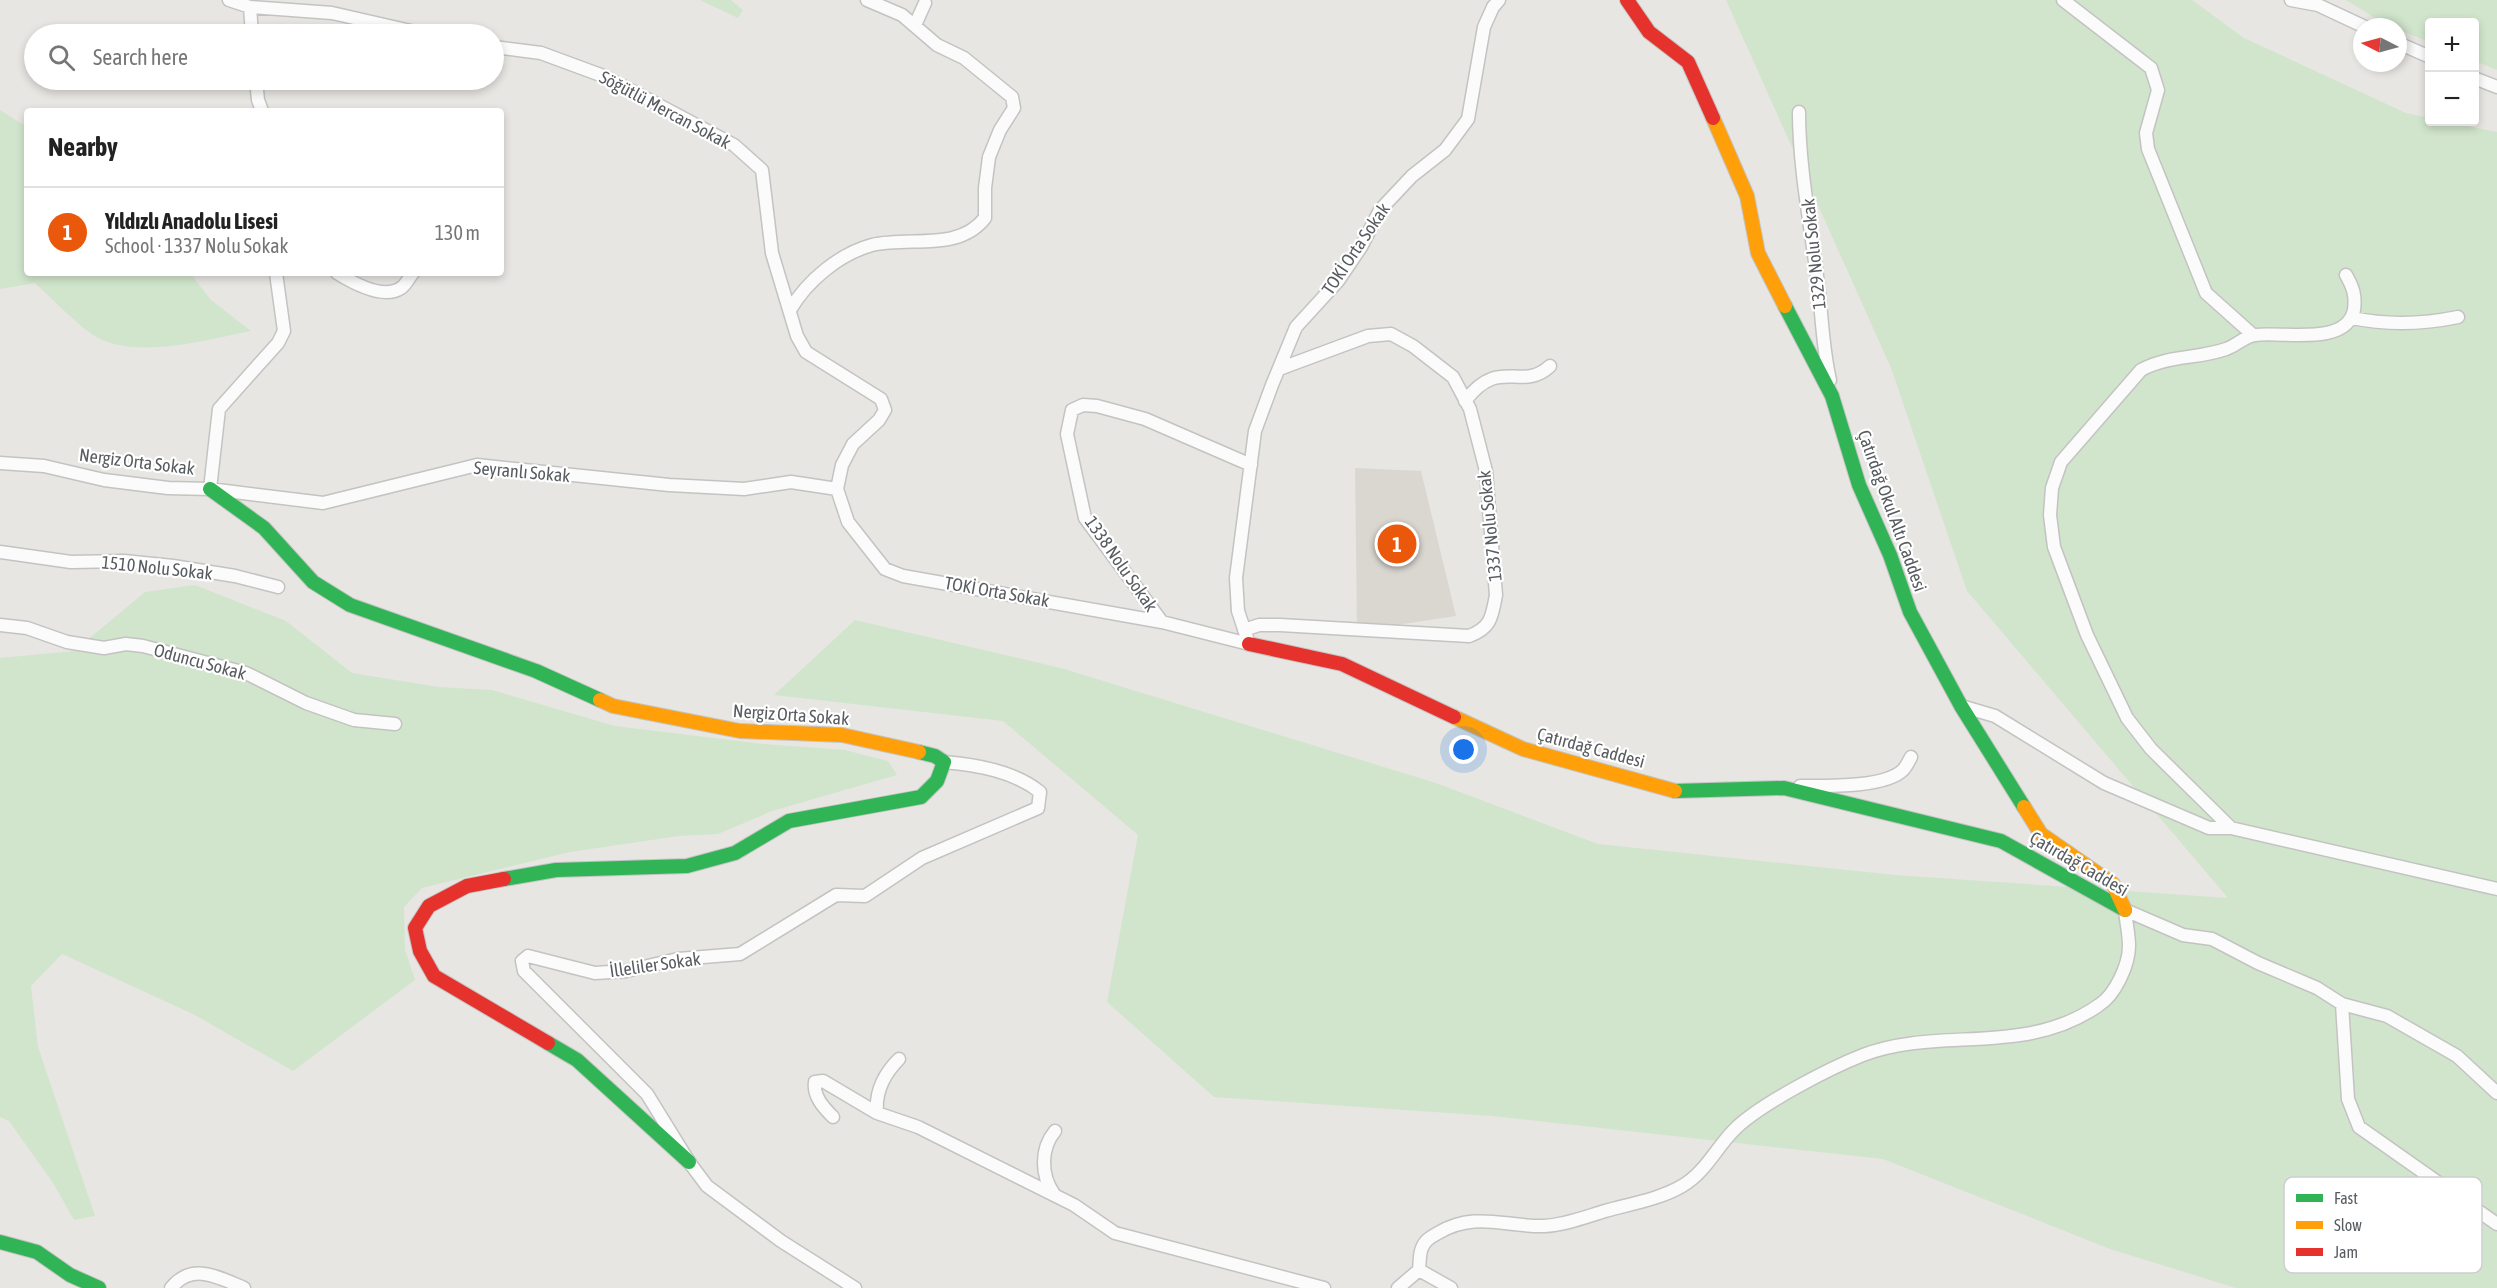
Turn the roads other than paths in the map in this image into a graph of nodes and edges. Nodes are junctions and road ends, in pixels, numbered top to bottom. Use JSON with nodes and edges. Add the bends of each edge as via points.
{"nodes":[{"id":1,"x":229,"y":0,"type":"edge"},
{"id":2,"x":867,"y":0,"type":"edge"},
{"id":3,"x":1499,"y":0,"type":"edge"},
{"id":4,"x":1627,"y":0,"type":"edge"},
{"id":5,"x":2063,"y":0,"type":"edge"},
{"id":6,"x":2290,"y":0,"type":"edge"},
{"id":7,"x":926,"y":3,"type":"dead end"},
{"id":8,"x":250,"y":7,"type":"junction"},
{"id":9,"x":2353,"y":21,"type":"edge"},
{"id":10,"x":251,"y":24,"type":"edge"},
{"id":11,"x":380,"y":24,"type":"edge"},
{"id":12,"x":915,"y":25,"type":"junction"},
{"id":13,"x":2407,"y":46,"type":"edge"},
{"id":14,"x":504,"y":48,"type":"edge"},
{"id":15,"x":2425,"y":55,"type":"edge"},
{"id":16,"x":2479,"y":80,"type":"edge"},
{"id":17,"x":2497,"y":87,"type":"edge"},
{"id":18,"x":257,"y":90,"type":"edge"},
{"id":19,"x":261,"y":108,"type":"edge"},
{"id":20,"x":1799,"y":112,"type":"dead end"},
{"id":21,"x":2346,"y":275,"type":"dead end"},
{"id":22,"x":276,"y":276,"type":"edge"},
{"id":23,"x":342,"y":276,"type":"edge"},
{"id":24,"x":411,"y":276,"type":"edge"},
{"id":25,"x":790,"y":310,"type":"junction"},
{"id":26,"x":2458,"y":317,"type":"dead end"},
{"id":27,"x":2352,"y":318,"type":"junction"},
{"id":28,"x":2253,"y":335,"type":"junction"},
{"id":29,"x":1550,"y":366,"type":"dead end"},
{"id":30,"x":1279,"y":369,"type":"junction"},
{"id":31,"x":1832,"y":396,"type":"junction"},
{"id":32,"x":1465,"y":401,"type":"junction"},
{"id":33,"x":0,"y":463,"type":"edge"},
{"id":34,"x":1251,"y":465,"type":"junction"},
{"id":35,"x":210,"y":489,"type":"junction"},
{"id":36,"x":837,"y":489,"type":"junction"},
{"id":37,"x":0,"y":552,"type":"edge"},
{"id":38,"x":278,"y":587,"type":"dead end"},
{"id":39,"x":1162,"y":622,"type":"junction"},
{"id":40,"x":0,"y":625,"type":"edge"},
{"id":41,"x":1244,"y":630,"type":"junction"},
{"id":42,"x":1249,"y":644,"type":"junction"},
{"id":43,"x":1961,"y":706,"type":"junction"},
{"id":44,"x":394,"y":724,"type":"dead end"},
{"id":45,"x":1911,"y":757,"type":"dead end"},
{"id":46,"x":944,"y":762,"type":"junction"},
{"id":47,"x":1784,"y":788,"type":"junction"},
{"id":48,"x":2230,"y":828,"type":"junction"},
{"id":49,"x":2497,"y":889,"type":"edge"},
{"id":50,"x":2125,"y":910,"type":"junction"},
{"id":51,"x":2342,"y":1005,"type":"junction"},
{"id":52,"x":899,"y":1059,"type":"dead end"},
{"id":53,"x":2497,"y":1093,"type":"edge"},
{"id":54,"x":877,"y":1113,"type":"junction"},
{"id":55,"x":833,"y":1117,"type":"dead end"},
{"id":56,"x":1055,"y":1131,"type":"dead end"},
{"id":57,"x":689,"y":1162,"type":"junction"},
{"id":58,"x":2430,"y":1177,"type":"edge"},
{"id":59,"x":1055,"y":1195,"type":"junction"},
{"id":60,"x":2482,"y":1213,"type":"edge"},
{"id":61,"x":2497,"y":1224,"type":"edge"},
{"id":62,"x":0,"y":1242,"type":"edge"},
{"id":63,"x":1419,"y":1270,"type":"junction"},
{"id":64,"x":99,"y":1288,"type":"edge"},
{"id":65,"x":171,"y":1288,"type":"edge"},
{"id":66,"x":244,"y":1288,"type":"edge"},
{"id":67,"x":855,"y":1288,"type":"edge"},
{"id":68,"x":1324,"y":1288,"type":"edge"},
{"id":69,"x":1398,"y":1288,"type":"edge"},
{"id":70,"x":1451,"y":1288,"type":"edge"}],
"edges":[{"from":1,"to":8,"type":"street"},
{"from":2,"to":12,"type":"street"},
{"from":3,"to":30,"type":"street","name":"TOKİ Orta Sokak","via":[[1484,27],[1468,119],[1445,150],[1412,176],[1380,210],[1338,281],[1296,327]]},
{"from":4,"to":31,"type":"street","name":"Çatırdağ Okul Altı Caddesi","via":[[1649,32],[1688,62],[1747,196],[1758,254]]},
{"from":5,"to":28,"type":"street","via":[[2151,68],[2157,90],[2146,133],[2148,149],[2206,293]]},
{"from":6,"to":9,"type":"street","via":[[2318,5]]},
{"from":7,"to":12,"type":"street"},
{"from":8,"to":10,"type":"street"},
{"from":8,"to":11,"type":"street","via":[[332,13]]},
{"from":12,"to":25,"type":"street","via":[[1012,97],[1014,108],[989,157],[985,218],[976,230],[962,237],[873,245],[846,256],[809,285]]},
{"from":13,"to":15,"type":"street"},
{"from":14,"to":25,"type":"street","name":"Söğütlü Mercan Sokak","via":[[541,53],[606,77],[734,145],[762,170],[772,253]]},
{"from":16,"to":17,"type":"street"},
{"from":18,"to":19,"type":"street"},
{"from":20,"to":31,"type":"street","name":"1329 Nolu Sokak"},
{"from":21,"to":27,"type":"street","via":[[2354,289]]},
{"from":22,"to":35,"type":"street","via":[[284,331],[219,410]]},
{"from":23,"to":24,"type":"street","via":[[388,293],[403,288]]},
{"from":25,"to":36,"type":"street","via":[[806,352],[881,399],[885,410],[853,444],[842,465]]},
{"from":26,"to":27,"type":"street","via":[[2427,322]]},
{"from":27,"to":28,"type":"street","via":[[2327,334]]},
{"from":28,"to":48,"type":"street","via":[[2226,349],[2156,362],[2142,370],[2061,462],[2052,488],[2050,515],[2054,547],[2087,635],[2127,718],[2151,749]]},
{"from":29,"to":32,"type":"street","via":[[1540,376],[1489,378]]},
{"from":30,"to":32,"type":"street","name":"1337 Nolu Sokak","via":[[1368,336],[1391,334],[1453,377]]},
{"from":30,"to":34,"type":"street","name":"TOKİ Orta Sokak","via":[[1255,431]]},
{"from":31,"to":43,"type":"street","name":"Çatırdağ Okul Altı Caddesi","via":[[1859,485],[1910,612]]},
{"from":32,"to":41,"type":"street","name":"1337 Nolu Sokak","via":[[1480,447],[1490,508],[1496,596],[1484,630],[1470,636],[1280,625]]},
{"from":33,"to":35,"type":"street","name":"Nergiz Orta Sokak","via":[[44,466],[104,480],[168,488]]},
{"from":34,"to":39,"type":"street","name":"1338 Nolu Sokak","via":[[1145,419],[1097,406],[1083,405],[1072,410],[1067,434],[1085,518]]},
{"from":34,"to":41,"type":"street","name":"TOKİ Orta Sokak","via":[[1236,578],[1238,611]]},
{"from":35,"to":36,"type":"street","name":"Seyranlı Sokak","via":[[323,503],[477,465],[669,486],[744,489],[791,482]]},
{"from":35,"to":46,"type":"street","name":"Nergiz Orta Sokak","via":[[264,528],[313,582],[350,605],[526,667],[613,706],[740,731],[842,735],[935,756]]},
{"from":36,"to":39,"type":"street","name":"TOKİ Orta Sokak","via":[[848,522],[885,569],[903,576]]},
{"from":37,"to":38,"type":"street","name":"1510 Nolu Sokak","via":[[71,562],[123,561],[173,566]]},
{"from":39,"to":42,"type":"street","name":"TOKİ Orta Sokak"},
{"from":40,"to":44,"type":"street","name":"Oduncu Sokak","via":[[104,648],[143,646],[246,673],[306,703],[354,720]]},
{"from":41,"to":42,"type":"street","name":"TOKİ Orta Sokak"},
{"from":42,"to":47,"type":"street","name":"Çatırdağ Caddesi","via":[[1342,664],[1523,749],[1678,792]]},
{"from":43,"to":48,"type":"street","via":[[1995,716],[2104,783],[2209,828]]},
{"from":43,"to":50,"type":"street","name":"Çatırdağ Okul Altı Caddesi","via":[[2041,834],[2113,884]]},
{"from":45,"to":47,"type":"street","via":[[1903,770],[1890,778],[1845,786]]},
{"from":46,"to":57,"type":"street","name":"İlleliler Sokak","via":[[983,768],[1028,783],[1040,792],[1038,808],[922,858],[865,896],[836,895],[740,954],[678,959],[626,971],[596,973],[528,956],[522,961],[524,971],[647,1094]]},
{"from":46,"to":57,"type":"street","via":[[937,781],[921,797],[789,821],[725,856],[687,866],[556,870],[467,886],[429,906],[415,928],[420,951],[434,976],[578,1060]]},
{"from":47,"to":50,"type":"street","name":"Çatırdağ Caddesi","via":[[2001,841]]},
{"from":48,"to":49,"type":"street"},
{"from":50,"to":51,"type":"street","via":[[2183,935],[2212,939],[2317,988]]},
{"from":50,"to":63,"type":"street","name":"Çatırdağ Caddesi","via":[[2129,948],[2118,982],[2102,1004],[2084,1015],[2019,1036],[1898,1046],[1864,1054],[1819,1075],[1747,1118],[1695,1177],[1681,1187],[1563,1223],[1543,1226],[1485,1220],[1450,1226],[1428,1238],[1421,1249]]},
{"from":51,"to":53,"type":"street","via":[[2387,1016],[2407,1027],[2457,1056]]},
{"from":51,"to":58,"type":"street","via":[[2348,1099],[2359,1127]]},
{"from":52,"to":54,"type":"street","via":[[884,1076]]},
{"from":54,"to":55,"type":"street","via":[[823,1081],[815,1082],[814,1090]]},
{"from":54,"to":59,"type":"street","via":[[918,1127]]},
{"from":56,"to":59,"type":"street","via":[[1047,1144],[1044,1167]]},
{"from":57,"to":67,"type":"street","name":"İlleliler Sokak","via":[[707,1186],[756,1224]]},
{"from":59,"to":68,"type":"street","via":[[1115,1233]]},
{"from":60,"to":61,"type":"street"},
{"from":62,"to":64,"type":"street","via":[[37,1252],[70,1275]]},
{"from":63,"to":69,"type":"street"},
{"from":63,"to":70,"type":"street"},
{"from":65,"to":66,"type":"street","via":[[177,1281],[197,1273],[212,1274]]}]}
